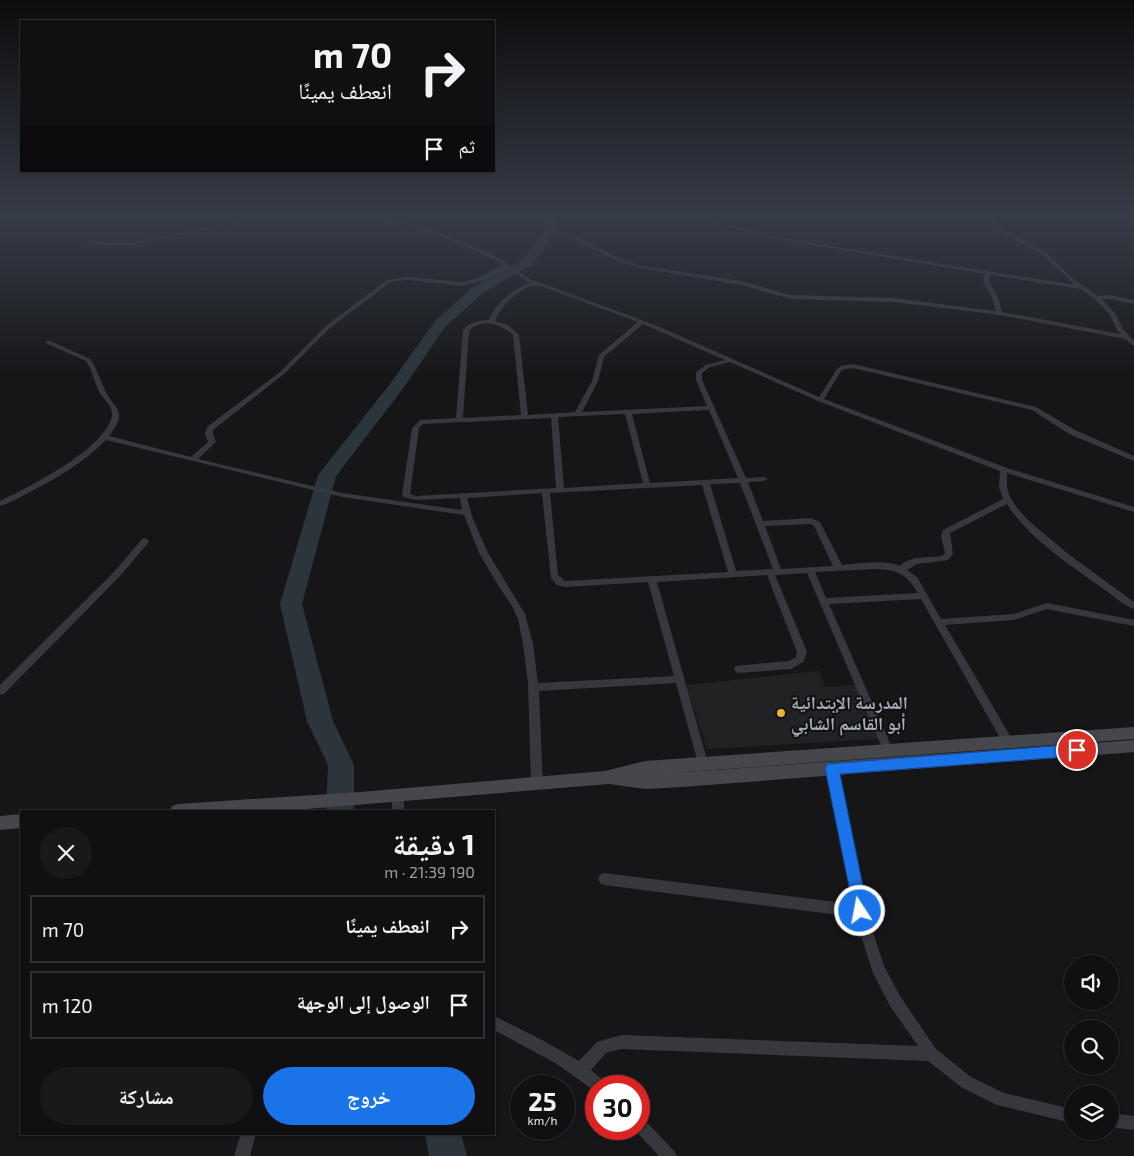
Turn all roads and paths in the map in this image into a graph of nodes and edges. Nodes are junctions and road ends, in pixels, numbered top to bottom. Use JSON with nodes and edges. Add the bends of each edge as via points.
{"nodes":[{"id":1,"x":498,"y":270,"type":"edge"},
{"id":2,"x":515,"y":270,"type":"edge"},
{"id":3,"x":661,"y":270,"type":"edge"},
{"id":4,"x":975,"y":270,"type":"edge"},
{"id":5,"x":1062,"y":270,"type":"edge"},
{"id":6,"x":988,"y":272,"type":"junction"},
{"id":7,"x":535,"y":284,"type":"junction"},
{"id":8,"x":1082,"y":288,"type":"junction"},
{"id":9,"x":1097,"y":298,"type":"junction"},
{"id":10,"x":1134,"y":302,"type":"edge"},
{"id":11,"x":1000,"y":313,"type":"junction"},
{"id":12,"x":492,"y":320,"type":"junction"},
{"id":13,"x":642,"y":322,"type":"junction"},
{"id":14,"x":1126,"y":337,"type":"junction"},
{"id":15,"x":48,"y":342,"type":"dead end"},
{"id":16,"x":1134,"y":344,"type":"edge"},
{"id":17,"x":732,"y":360,"type":"junction"},
{"id":18,"x":820,"y":400,"type":"junction"},
{"id":19,"x":711,"y":408,"type":"junction"},
{"id":20,"x":628,"y":412,"type":"junction"},
{"id":21,"x":578,"y":414,"type":"junction"},
{"id":22,"x":554,"y":415,"type":"junction"},
{"id":23,"x":525,"y":416,"type":"junction"},
{"id":24,"x":458,"y":420,"type":"junction"},
{"id":25,"x":103,"y":437,"type":"junction"},
{"id":26,"x":1134,"y":459,"type":"edge"},
{"id":27,"x":193,"y":460,"type":"junction"},
{"id":28,"x":1004,"y":470,"type":"junction"},
{"id":29,"x":764,"y":479,"type":"dead end"},
{"id":30,"x":743,"y":480,"type":"junction"},
{"id":31,"x":705,"y":482,"type":"junction"},
{"id":32,"x":647,"y":485,"type":"junction"},
{"id":33,"x":560,"y":490,"type":"junction"},
{"id":34,"x":546,"y":491,"type":"junction"},
{"id":35,"x":463,"y":495,"type":"junction"},
{"id":36,"x":1008,"y":500,"type":"junction"},
{"id":37,"x":0,"y":504,"type":"edge"},
{"id":38,"x":1134,"y":510,"type":"edge"},
{"id":39,"x":466,"y":513,"type":"junction"},
{"id":40,"x":759,"y":524,"type":"junction"},
{"id":41,"x":145,"y":540,"type":"dead end"},
{"id":42,"x":840,"y":568,"type":"junction"},
{"id":43,"x":810,"y":570,"type":"junction"},
{"id":44,"x":902,"y":570,"type":"junction"},
{"id":45,"x":774,"y":572,"type":"junction"},
{"id":46,"x":733,"y":575,"type":"junction"},
{"id":47,"x":652,"y":580,"type":"junction"},
{"id":48,"x":924,"y":596,"type":"junction"},
{"id":49,"x":824,"y":601,"type":"junction"},
{"id":50,"x":1134,"y":606,"type":"edge"},
{"id":51,"x":939,"y":622,"type":"junction"},
{"id":52,"x":1134,"y":623,"type":"edge"},
{"id":53,"x":739,"y":668,"type":"dead end"},
{"id":54,"x":680,"y":679,"type":"junction"},
{"id":55,"x":533,"y":688,"type":"junction"},
{"id":56,"x":0,"y":691,"type":"edge"},
{"id":57,"x":1134,"y":733,"type":"edge"},
{"id":58,"x":1008,"y":742,"type":"junction"},
{"id":59,"x":1134,"y":746,"type":"edge"},
{"id":60,"x":888,"y":750,"type":"junction"},
{"id":61,"x":703,"y":763,"type":"junction"},
{"id":62,"x":832,"y":768,"type":"junction"},
{"id":63,"x":605,"y":778,"type":"junction"},
{"id":64,"x":537,"y":784,"type":"junction"},
{"id":65,"x":398,"y":803,"type":"edge"},
{"id":66,"x":193,"y":810,"type":"edge"},
{"id":67,"x":20,"y":822,"type":"edge"},
{"id":68,"x":0,"y":823,"type":"edge"},
{"id":69,"x":604,"y":879,"type":"dead end"},
{"id":70,"x":860,"y":911,"type":"junction"},
{"id":71,"x":495,"y":1023,"type":"edge"},
{"id":72,"x":931,"y":1054,"type":"junction"},
{"id":73,"x":582,"y":1070,"type":"junction"},
{"id":74,"x":587,"y":1075,"type":"edge"},
{"id":75,"x":1064,"y":1114,"type":"edge"},
{"id":76,"x":1119,"y":1121,"type":"edge"},
{"id":77,"x":1134,"y":1123,"type":"edge"},
{"id":78,"x":248,"y":1135,"type":"edge"},
{"id":79,"x":650,"y":1136,"type":"edge"},
{"id":80,"x":242,"y":1156,"type":"edge"},
{"id":81,"x":669,"y":1156,"type":"edge"}],
"edges":[{"from":1,"to":27,"type":"street","via":[[462,284],[414,277],[389,281],[329,326],[282,373],[210,429],[208,434],[212,442]]},
{"from":2,"to":7,"type":"street"},
{"from":3,"to":11,"type":"street","via":[[742,283],[790,297],[884,299]]},
{"from":4,"to":6,"type":"street"},
{"from":5,"to":8,"type":"street"},
{"from":6,"to":8,"type":"street"},
{"from":6,"to":11,"type":"street","via":[[986,282]]},
{"from":7,"to":12,"type":"street","via":[[522,288]]},
{"from":7,"to":13,"type":"street"},
{"from":8,"to":9,"type":"street"},
{"from":9,"to":10,"type":"street"},
{"from":9,"to":14,"type":"street","via":[[1113,314]]},
{"from":11,"to":14,"type":"street"},
{"from":12,"to":23,"type":"street","via":[[516,335]]},
{"from":12,"to":24,"type":"street","via":[[470,325],[466,330]]},
{"from":13,"to":17,"type":"street"},
{"from":13,"to":21,"type":"street","via":[[600,356],[595,381]]},
{"from":14,"to":16,"type":"street"},
{"from":15,"to":25,"type":"street","via":[[93,365],[102,391],[116,412],[113,425]]},
{"from":17,"to":18,"type":"street"},
{"from":17,"to":19,"type":"street","via":[[708,366],[699,372],[698,380]]},
{"from":18,"to":26,"type":"street","via":[[839,370],[854,366],[1034,408],[1072,432]]},
{"from":18,"to":28,"type":"street"},
{"from":19,"to":20,"type":"street"},
{"from":19,"to":30,"type":"street"},
{"from":20,"to":21,"type":"street"},
{"from":20,"to":32,"type":"street"},
{"from":21,"to":22,"type":"street"},
{"from":22,"to":23,"type":"street"},
{"from":22,"to":33,"type":"street"},
{"from":23,"to":24,"type":"street"},
{"from":24,"to":35,"type":"street","via":[[417,425],[406,495],[412,498]]},
{"from":25,"to":27,"type":"street"},
{"from":25,"to":37,"type":"street","via":[[48,480]]},
{"from":27,"to":39,"type":"street","via":[[342,495]]},
{"from":28,"to":36,"type":"street","via":[[1003,488]]},
{"from":28,"to":38,"type":"street"},
{"from":29,"to":30,"type":"street"},
{"from":30,"to":31,"type":"street"},
{"from":30,"to":40,"type":"street"},
{"from":31,"to":32,"type":"street"},
{"from":31,"to":46,"type":"street"},
{"from":32,"to":33,"type":"street"},
{"from":33,"to":34,"type":"street"},
{"from":34,"to":35,"type":"street"},
{"from":34,"to":47,"type":"street","via":[[557,580],[565,584]]},
{"from":35,"to":39,"type":"street"},
{"from":36,"to":44,"type":"street","via":[[946,532],[948,554],[945,558],[914,561]]},
{"from":36,"to":50,"type":"street","via":[[1043,536]]},
{"from":39,"to":55,"type":"street","via":[[480,549],[516,604],[524,624]]},
{"from":40,"to":42,"type":"street","via":[[811,521],[817,524]]},
{"from":40,"to":45,"type":"street"},
{"from":41,"to":56,"type":"street","via":[[117,574]]},
{"from":42,"to":43,"type":"street"},
{"from":42,"to":44,"type":"street","via":[[888,566]]},
{"from":43,"to":45,"type":"street"},
{"from":43,"to":49,"type":"street"},
{"from":44,"to":48,"type":"street","via":[[914,579]]},
{"from":45,"to":46,"type":"street"},
{"from":45,"to":53,"type":"street","via":[[802,652],[800,659],[792,665]]},
{"from":46,"to":47,"type":"street"},
{"from":47,"to":54,"type":"street"},
{"from":48,"to":49,"type":"street"},
{"from":48,"to":51,"type":"street"},
{"from":49,"to":60,"type":"street"},
{"from":51,"to":52,"type":"street","via":[[1013,617],[1047,606]]},
{"from":51,"to":58,"type":"street"},
{"from":54,"to":55,"type":"street"},
{"from":54,"to":61,"type":"street"},
{"from":55,"to":64,"type":"street"},
{"from":57,"to":58,"type":"main road"},
{"from":58,"to":60,"type":"main road"},
{"from":59,"to":62,"type":"main road"},
{"from":60,"to":61,"type":"main road"},
{"from":61,"to":63,"type":"main road","via":[[645,768]]},
{"from":62,"to":63,"type":"main road","via":[[646,782]]},
{"from":62,"to":70,"type":"street"},
{"from":63,"to":64,"type":"main road"},
{"from":64,"to":65,"type":"main road"},
{"from":65,"to":66,"type":"main road","via":[[360,799]]},
{"from":67,"to":68,"type":"main road"},
{"from":69,"to":70,"type":"street"},
{"from":70,"to":72,"type":"street","via":[[878,968]]},
{"from":71,"to":73,"type":"street","via":[[541,1045]]},
{"from":72,"to":73,"type":"street","via":[[621,1042],[602,1047]]},
{"from":72,"to":75,"type":"street","via":[[966,1082],[1002,1100]]},
{"from":73,"to":74,"type":"street"},
{"from":76,"to":77,"type":"street"},
{"from":78,"to":80,"type":"street"},
{"from":79,"to":81,"type":"street"}]}
